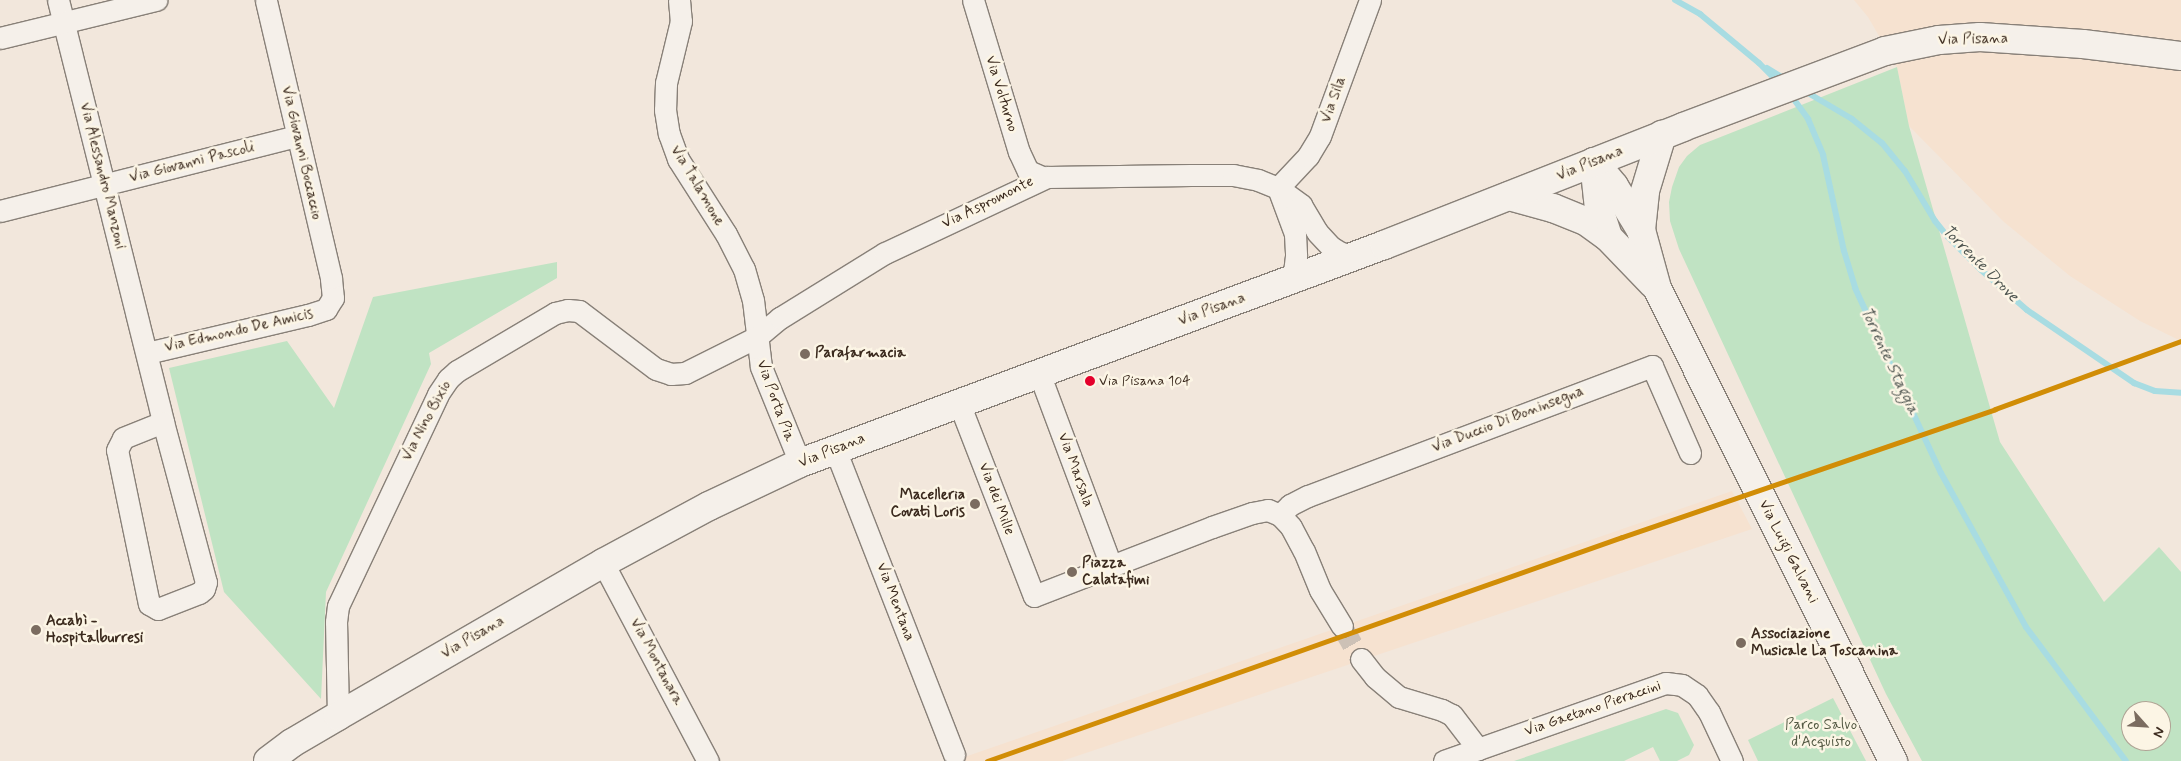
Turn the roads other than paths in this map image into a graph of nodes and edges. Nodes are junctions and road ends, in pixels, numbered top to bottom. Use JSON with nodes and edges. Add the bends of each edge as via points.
{"nodes":[{"id":1,"x":58,"y":0,"type":"edge"},
{"id":2,"x":156,"y":0,"type":"edge"},
{"id":3,"x":266,"y":0,"type":"edge"},
{"id":4,"x":679,"y":0,"type":"edge"},
{"id":5,"x":973,"y":0,"type":"edge"},
{"id":6,"x":1370,"y":0,"type":"edge"},
{"id":7,"x":64,"y":23,"type":"junction"},
{"id":8,"x":0,"y":38,"type":"edge"},
{"id":9,"x":2181,"y":56,"type":"edge"},
{"id":10,"x":1673,"y":131,"type":"junction"},
{"id":11,"x":297,"y":136,"type":"junction"},
{"id":12,"x":1594,"y":162,"type":"junction"},
{"id":13,"x":1042,"y":177,"type":"junction"},
{"id":14,"x":104,"y":185,"type":"junction"},
{"id":15,"x":1278,"y":188,"type":"junction"},
{"id":16,"x":1509,"y":196,"type":"junction"},
{"id":17,"x":0,"y":211,"type":"edge"},
{"id":18,"x":1641,"y":230,"type":"junction"},
{"id":19,"x":1608,"y":237,"type":"junction"},
{"id":20,"x":1356,"y":256,"type":"junction"},
{"id":21,"x":1293,"y":280,"type":"junction"},
{"id":22,"x":1657,"y":288,"type":"junction"},
{"id":23,"x":330,"y":305,"type":"joint"},
{"id":24,"x":757,"y":337,"type":"junction"},
{"id":25,"x":147,"y":353,"type":"junction"},
{"id":26,"x":1039,"y":373,"type":"junction"},
{"id":27,"x":959,"y":403,"type":"junction"},
{"id":28,"x":163,"y":422,"type":"junction"},
{"id":29,"x":835,"y":448,"type":"junction"},
{"id":30,"x":1690,"y":453,"type":"dead end"},
{"id":31,"x":800,"y":463,"type":"junction"},
{"id":32,"x":1280,"y":515,"type":"junction"},
{"id":33,"x":603,"y":563,"type":"junction"},
{"id":34,"x":1110,"y":566,"type":"junction"},
{"id":35,"x":1342,"y":626,"type":"tunnel mouth"},
{"id":36,"x":1361,"y":659,"type":"tunnel mouth"},
{"id":37,"x":338,"y":716,"type":"junction"},
{"id":38,"x":1478,"y":749,"type":"junction"},
{"id":39,"x":294,"y":752,"type":"edge"},
{"id":40,"x":954,"y":755,"type":"dead end"},
{"id":41,"x":1725,"y":759,"type":"edge"},
{"id":42,"x":253,"y":761,"type":"edge"},
{"id":43,"x":268,"y":761,"type":"edge"},
{"id":44,"x":708,"y":761,"type":"edge"},
{"id":45,"x":1444,"y":761,"type":"edge"},
{"id":46,"x":1893,"y":761,"type":"edge"}],
"edges":[{"from":1,"to":7,"type":"street","name":"Via Alessandro Manzoni"},
{"from":2,"to":7,"type":"street"},
{"from":3,"to":11,"type":"street","name":"Via Giovanni Boccaccio"},
{"from":4,"to":24,"type":"street","name":"Via Talamone","via":[[681,21],[666,82],[665,110],[669,134],[682,167],[740,260],[753,300]]},
{"from":5,"to":13,"type":"street","name":"Via Volturno","via":[[1019,152],[1028,171]]},
{"from":6,"to":15,"type":"street","name":"Via Sila","via":[[1320,136],[1308,156]]},
{"from":7,"to":8,"type":"street"},
{"from":7,"to":14,"type":"street","name":"Via Alessandro Manzoni"},
{"from":9,"to":10,"type":"main road","name":"Via Pisana","via":[[2068,42],[1980,38],[1933,40],[1885,51]]},
{"from":10,"to":12,"type":"main road","name":"Via Pisana"},
{"from":10,"to":18,"type":"main road","name":"Via Luigi Galvani","via":[[1646,191]]},
{"from":11,"to":14,"type":"street","name":"Via Giovanni Pascoli"},
{"from":11,"to":23,"type":"street","name":"Via Giovanni Boccaccio","via":[[331,278],[333,294]]},
{"from":12,"to":16,"type":"main road","name":"Via Pisana"},
{"from":12,"to":18,"type":"main road","name":"Via Luigi Galvani","via":[[1614,186]]},
{"from":12,"to":19,"type":"main road","name":"Via Luigi Galvani","via":[[1599,208]]},
{"from":13,"to":15,"type":"street","name":"Via Aspromonte","via":[[1233,176],[1258,180]]},
{"from":13,"to":24,"type":"street","name":"Via Aspromonte","via":[[863,265],[774,322]]},
{"from":14,"to":17,"type":"street","name":"Via Giovanni Pascoli"},
{"from":14,"to":25,"type":"street","name":"Via Alessandro Manzoni"},
{"from":15,"to":20,"type":"street","name":"Via Aspromonte","via":[[1301,206],[1326,243],[1341,253]]},
{"from":15,"to":21,"type":"street","via":[[1295,234]]},
{"from":16,"to":19,"type":"main road","name":"Via Luigi Galvani","via":[[1572,215]]},
{"from":16,"to":20,"type":"main road","name":"Via Pisana"},
{"from":18,"to":22,"type":"main road","name":"Via Luigi Galvani"},
{"from":19,"to":22,"type":"main road","name":"Via Luigi Galvani"},
{"from":20,"to":21,"type":"main road","name":"Via Pisana"},
{"from":21,"to":26,"type":"main road","name":"Via Pisana"},
{"from":22,"to":46,"type":"main road","name":"Via Luigi Galvani"},
{"from":23,"to":25,"type":"street","name":"Via Edmondo De Amicis","via":[[308,315]]},
{"from":24,"to":31,"type":"street","name":"Via Porta Pia","via":[[764,375]]},
{"from":24,"to":37,"type":"street","name":"Via Nino Bixio","via":[[695,369],[671,374],[646,362],[590,318],[568,310],[548,317],[452,375],[425,421],[338,606]]},
{"from":25,"to":28,"type":"street","name":"Via Alessandro Manzoni"},
{"from":26,"to":27,"type":"main road","name":"Via Pisana"},
{"from":26,"to":34,"type":"street","name":"Via Marsala"},
{"from":27,"to":29,"type":"main road","name":"Via Pisana"},
{"from":27,"to":34,"type":"street","name":"Via dei Mille","via":[[1034,596]]},
{"from":28,"to":28,"type":"street","name":"Via Alessandro Manzoni","via":[[123,438],[116,450],[150,604],[158,609],[199,593],[206,582]]},
{"from":29,"to":31,"type":"main road","name":"Via Pisana"},
{"from":29,"to":40,"type":"street","name":"Via Mentana"},
{"from":30,"to":32,"type":"street","name":"Via Duccio Di Boninsegna","via":[[1652,366],[1308,496],[1290,505]]},
{"from":31,"to":33,"type":"main road","name":"Via Pisana","via":[[709,506]]},
{"from":32,"to":34,"type":"street","via":[[1268,510],[1259,511]]},
{"from":32,"to":35,"type":"street","via":[[1295,534],[1320,590]]},
{"from":33,"to":37,"type":"main road","name":"Via Pisana"},
{"from":33,"to":44,"type":"street","name":"Via Montanara"},
{"from":36,"to":38,"type":"street","via":[[1375,677],[1399,697],[1452,715]]},
{"from":37,"to":39,"type":"main road","name":"Via Pisana"},
{"from":38,"to":41,"type":"street","name":"Via Gaetano Pieraccini","via":[[1654,686],[1671,683],[1687,687],[1697,694],[1709,712]]},
{"from":38,"to":45,"type":"street","name":"Via Gaetano Pieraccini"},
{"from":39,"to":42,"type":"main road","name":"Via Pisana"},
{"from":39,"to":43,"type":"main road","name":"Via Pisana"}]}
